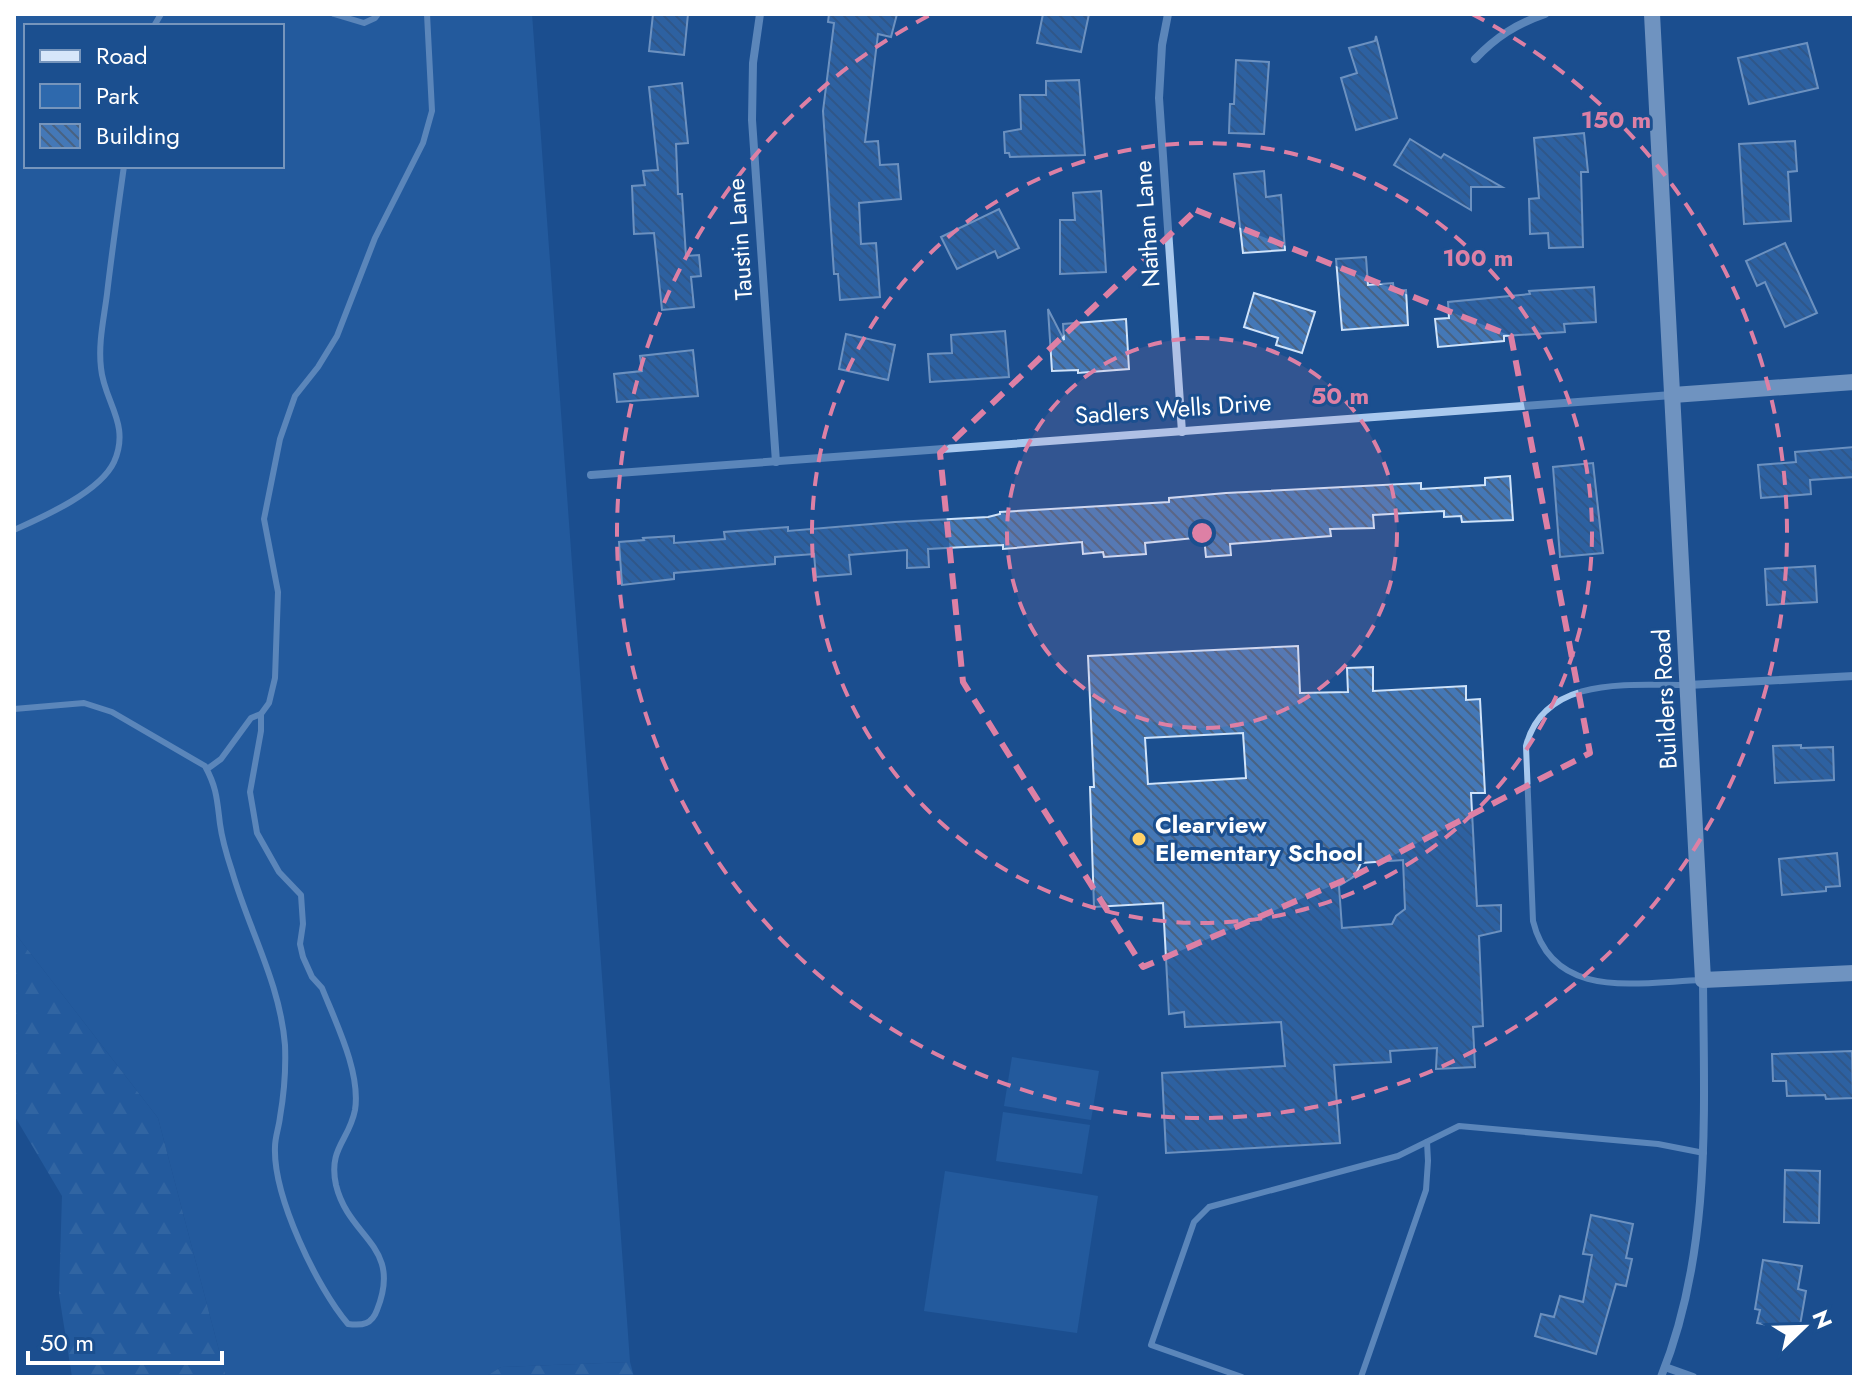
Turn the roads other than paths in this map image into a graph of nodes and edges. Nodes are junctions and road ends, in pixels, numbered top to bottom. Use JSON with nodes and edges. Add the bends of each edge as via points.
{"nodes":[{"id":1,"x":334,"y":14,"type":"edge"},
{"id":2,"x":378,"y":14,"type":"edge"},
{"id":3,"x":427,"y":14,"type":"edge"},
{"id":4,"x":760,"y":14,"type":"edge"},
{"id":5,"x":1168,"y":14,"type":"edge"},
{"id":6,"x":1545,"y":14,"type":"edge"},
{"id":7,"x":1652,"y":14,"type":"edge"},
{"id":8,"x":1475,"y":59,"type":"dead end"},
{"id":9,"x":124,"y":168,"type":"edge"},
{"id":10,"x":1854,"y":382,"type":"edge"},
{"id":11,"x":1673,"y":395,"type":"junction"},
{"id":12,"x":1182,"y":432,"type":"junction"},
{"id":13,"x":776,"y":462,"type":"junction"},
{"id":14,"x":591,"y":475,"type":"dead end"},
{"id":15,"x":14,"y":530,"type":"edge"},
{"id":16,"x":1854,"y":676,"type":"edge"},
{"id":17,"x":1688,"y":685,"type":"junction"},
{"id":18,"x":14,"y":709,"type":"edge"},
{"id":19,"x":261,"y":714,"type":"junction"},
{"id":20,"x":210,"y":767,"type":"dead end"},
{"id":21,"x":1854,"y":973,"type":"edge"},
{"id":22,"x":1703,"y":980,"type":"junction"},
{"id":23,"x":1427,"y":1142,"type":"junction"},
{"id":24,"x":1704,"y":1153,"type":"junction"},
{"id":25,"x":1665,"y":1367,"type":"junction"},
{"id":26,"x":1242,"y":1377,"type":"edge"},
{"id":27,"x":1361,"y":1377,"type":"edge"},
{"id":28,"x":1661,"y":1377,"type":"edge"},
{"id":29,"x":1693,"y":1377,"type":"edge"}],
"edges":[{"from":1,"to":2,"type":"lane","via":[[364,23]]},
{"from":3,"to":19,"type":"lane","via":[[432,111],[426,135],[375,238],[337,336],[295,396],[280,439],[264,519],[278,592],[278,646],[269,703]]},
{"from":4,"to":13,"type":"street","name":"Taustin Lane","via":[[752,120]]},
{"from":5,"to":12,"type":"street","name":"Nathan Lane","via":[[1159,98]]},
{"from":6,"to":8,"type":"street","via":[[1495,39]]},
{"from":7,"to":11,"type":"street","name":"Builders Road"},
{"from":9,"to":15,"type":"lane","via":[[101,343],[103,382],[117,414],[115,460],[107,475],[74,498]]},
{"from":10,"to":11,"type":"street","name":"Sadlers Wells Drive"},
{"from":11,"to":12,"type":"street","name":"Sadlers Wells Drive"},
{"from":11,"to":17,"type":"street","name":"Builders Road"},
{"from":12,"to":13,"type":"street","name":"Sadlers Wells Drive"},
{"from":13,"to":14,"type":"street","name":"Sadlers Wells Drive"},
{"from":16,"to":17,"type":"street"},
{"from":17,"to":22,"type":"street","name":"Builders Road"},
{"from":17,"to":22,"type":"lane","via":[[1583,690],[1539,717],[1526,746],[1533,921],[1546,951],[1577,977],[1611,983]]},
{"from":18,"to":19,"type":"lane","via":[[84,703],[112,712],[205,766],[212,778],[232,871],[280,1008],[285,1072],[275,1147],[277,1179],[336,1311],[348,1324],[360,1325],[375,1315],[385,1291],[385,1267],[336,1186],[335,1152],[354,1113],[357,1086],[322,988],[303,957],[301,895],[279,872],[257,833],[250,792]]},
{"from":19,"to":20,"type":"lane","via":[[251,718]]},
{"from":21,"to":22,"type":"street"},
{"from":22,"to":24,"type":"street","name":"Builders Road"},
{"from":23,"to":24,"type":"lane","via":[[1450,1129],[1471,1126]]},
{"from":23,"to":26,"type":"lane","via":[[1398,1156],[1220,1203],[1199,1214],[1151,1345]]},
{"from":23,"to":27,"type":"lane","via":[[1426,1190]]},
{"from":24,"to":25,"type":"street","name":"Builders Road","via":[[1696,1245]]},
{"from":25,"to":28,"type":"street","name":"Builders Road"},
{"from":25,"to":29,"type":"street"}]}
